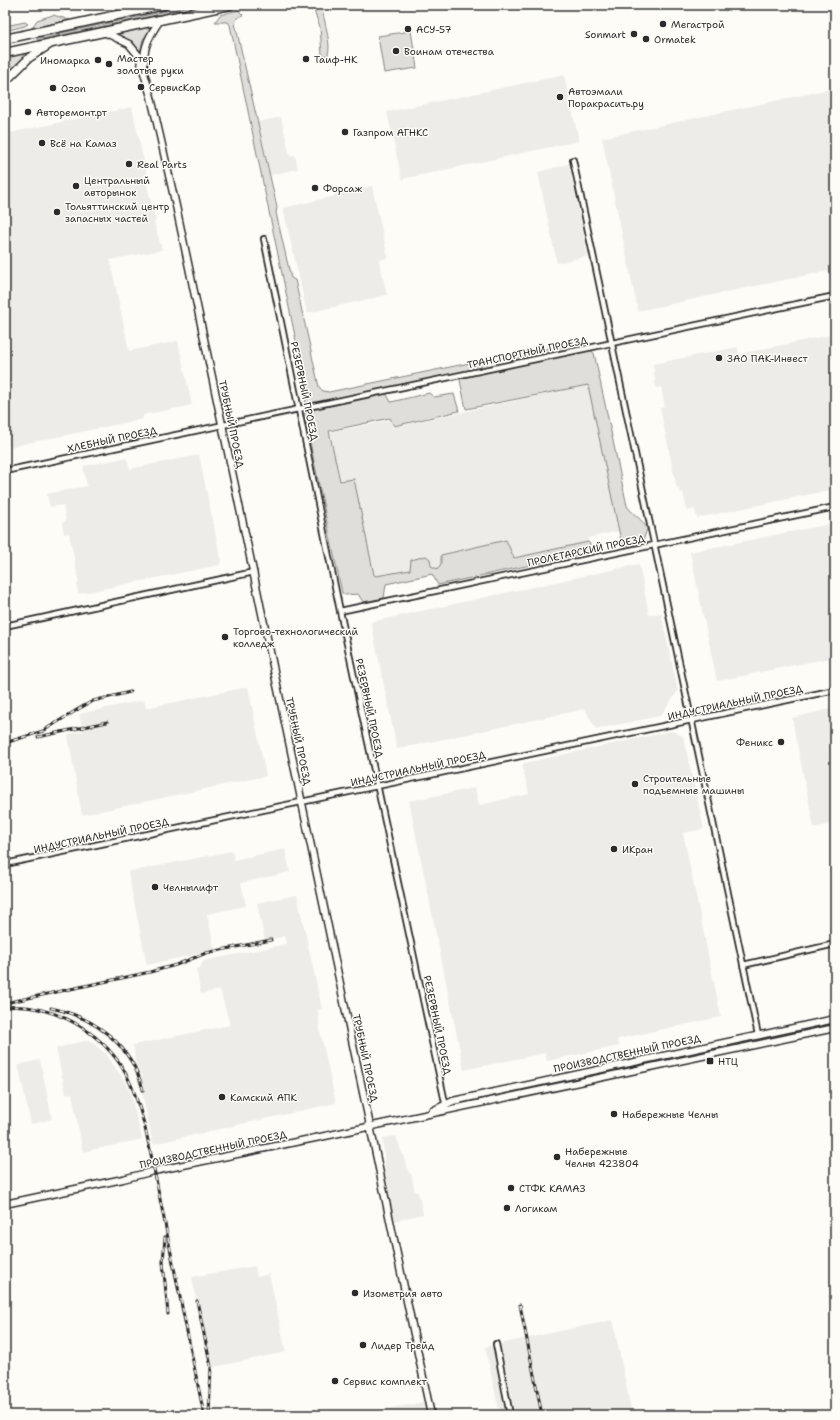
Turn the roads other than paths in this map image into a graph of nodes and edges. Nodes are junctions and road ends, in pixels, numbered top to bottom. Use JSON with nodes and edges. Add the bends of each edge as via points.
{"nodes":[{"id":1,"x":164,"y":5,"type":"edge"},
{"id":2,"x":230,"y":5,"type":"edge"},
{"id":3,"x":160,"y":20,"type":"junction"},
{"id":4,"x":104,"y":32,"type":"junction"},
{"id":5,"x":27,"y":34,"type":"junction"},
{"id":6,"x":5,"y":39,"type":"edge"},
{"id":7,"x":53,"y":42,"type":"junction"},
{"id":8,"x":30,"y":47,"type":"junction"},
{"id":9,"x":5,"y":53,"type":"edge"},
{"id":10,"x":145,"y":72,"type":"junction"},
{"id":11,"x":5,"y":82,"type":"edge"},
{"id":12,"x":573,"y":160,"type":"dead end"},
{"id":13,"x":264,"y":239,"type":"dead end"},
{"id":14,"x":835,"y":296,"type":"edge"},
{"id":15,"x":611,"y":343,"type":"junction"},
{"id":16,"x":299,"y":409,"type":"junction"},
{"id":17,"x":222,"y":425,"type":"junction"},
{"id":18,"x":5,"y":470,"type":"edge"},
{"id":19,"x":835,"y":506,"type":"edge"},
{"id":20,"x":656,"y":544,"type":"junction"},
{"id":21,"x":254,"y":572,"type":"junction"},
{"id":22,"x":340,"y":611,"type":"junction"},
{"id":23,"x":5,"y":626,"type":"edge"},
{"id":24,"x":835,"y":690,"type":"edge"},
{"id":25,"x":692,"y":720,"type":"junction"},
{"id":26,"x":377,"y":786,"type":"junction"},
{"id":27,"x":302,"y":802,"type":"junction"},
{"id":28,"x":5,"y":864,"type":"edge"},
{"id":29,"x":835,"y":944,"type":"edge"},
{"id":30,"x":743,"y":965,"type":"junction"},
{"id":31,"x":835,"y":1019,"type":"edge"},
{"id":32,"x":835,"y":1028,"type":"edge"},
{"id":33,"x":758,"y":1035,"type":"junction"},
{"id":34,"x":760,"y":1044,"type":"junction"},
{"id":35,"x":548,"y":1080,"type":"junction"},
{"id":36,"x":550,"y":1088,"type":"junction"},
{"id":37,"x":446,"y":1108,"type":"junction"},
{"id":38,"x":370,"y":1126,"type":"junction"},
{"id":39,"x":5,"y":1204,"type":"edge"},
{"id":40,"x":496,"y":1344,"type":"dead end"},
{"id":41,"x":432,"y":1415,"type":"edge"},
{"id":42,"x":510,"y":1415,"type":"edge"}],
"edges":[{"from":1,"to":5,"type":"main road"},
{"from":2,"to":3,"type":"main road"},
{"from":3,"to":4,"type":"main road"},
{"from":3,"to":10,"type":"street","via":[[146,42]]},
{"from":4,"to":7,"type":"main road"},
{"from":4,"to":10,"type":"street","via":[[129,44],[139,56]]},
{"from":5,"to":6,"type":"main road"},
{"from":5,"to":8,"type":"main road","via":[[36,40]]},
{"from":7,"to":8,"type":"main road"},
{"from":7,"to":11,"type":"main road","via":[[29,58]]},
{"from":8,"to":9,"type":"main road"},
{"from":10,"to":17,"type":"street","name":"ТРУБНЫЙ ПРОЕЗД","via":[[168,166]]},
{"from":12,"to":15,"type":"street"},
{"from":13,"to":16,"type":"street","name":"РЕЗЕРВНЫЙ ПРОЕЗД"},
{"from":14,"to":15,"type":"street","name":"ТРАНСПОРТНЫЙ ПРОЕЗД"},
{"from":15,"to":16,"type":"street","name":"ТРАНСПОРТНЫЙ ПРОЕЗД"},
{"from":15,"to":20,"type":"street"},
{"from":16,"to":17,"type":"street","name":"ТРАНСПОРТНЫЙ ПРОЕЗД"},
{"from":16,"to":22,"type":"street","name":"РЕЗЕРВНЫЙ ПРОЕЗД"},
{"from":17,"to":18,"type":"street","name":"ХЛЕБНЫЙ ПРОЕЗД"},
{"from":17,"to":21,"type":"street","name":"ТРУБНЫЙ ПРОЕЗД"},
{"from":19,"to":20,"type":"street","name":"ПРОЛЕТАРСКИЙ ПРОЕЗД"},
{"from":20,"to":22,"type":"street","name":"ПРОЛЕТАРСКИЙ ПРОЕЗД"},
{"from":20,"to":25,"type":"street"},
{"from":21,"to":23,"type":"street"},
{"from":21,"to":27,"type":"street","name":"ТРУБНЫЙ ПРОЕЗД"},
{"from":22,"to":26,"type":"street","name":"РЕЗЕРВНЫЙ ПРОЕЗД"},
{"from":24,"to":25,"type":"street","name":"ИНДУСТРИАЛЬНЫЙ ПРОЕЗД"},
{"from":25,"to":26,"type":"street","name":"ИНДУСТРИАЛЬНЫЙ ПРОЕЗД"},
{"from":25,"to":30,"type":"street"},
{"from":26,"to":27,"type":"street","name":"ИНДУСТРИАЛЬНЫЙ ПРОЕЗД"},
{"from":26,"to":37,"type":"street","name":"РЕЗЕРВНЫЙ ПРОЕЗД"},
{"from":27,"to":28,"type":"street","name":"ИНДУСТРИАЛЬНЫЙ ПРОЕЗД"},
{"from":27,"to":38,"type":"street","name":"ТРУБНЫЙ ПРОЕЗД"},
{"from":29,"to":30,"type":"street"},
{"from":30,"to":33,"type":"street"},
{"from":31,"to":33,"type":"street","name":"ПРОИЗВОДСТВЕННЫЙ ПРОЕЗД"},
{"from":32,"to":34,"type":"street","name":"ПРОИЗВОДСТВЕННЫЙ ПРОЕЗД"},
{"from":33,"to":34,"type":"street"},
{"from":33,"to":35,"type":"street","name":"ПРОИЗВОДСТВЕННЫЙ ПРОЕЗД"},
{"from":34,"to":36,"type":"street","name":"ПРОИЗВОДСТВЕННЫЙ ПРОЕЗД"},
{"from":35,"to":36,"type":"street"},
{"from":35,"to":37,"type":"street","name":"ПРОИЗВОДСТВЕННЫЙ ПРОЕЗД","via":[[453,1100]]},
{"from":36,"to":37,"type":"street","name":"ПРОИЗВОДСТВЕННЫЙ ПРОЕЗД"},
{"from":37,"to":38,"type":"street","name":"ПРОИЗВОДСТВЕННЫЙ ПРОЕЗД"},
{"from":38,"to":39,"type":"street","name":"ПРОИЗВОДСТВЕННЫЙ ПРОЕЗД"},
{"from":38,"to":41,"type":"street","name":"ТРУБНЫЙ ПРОЕЗД"},
{"from":40,"to":42,"type":"street"}]}
